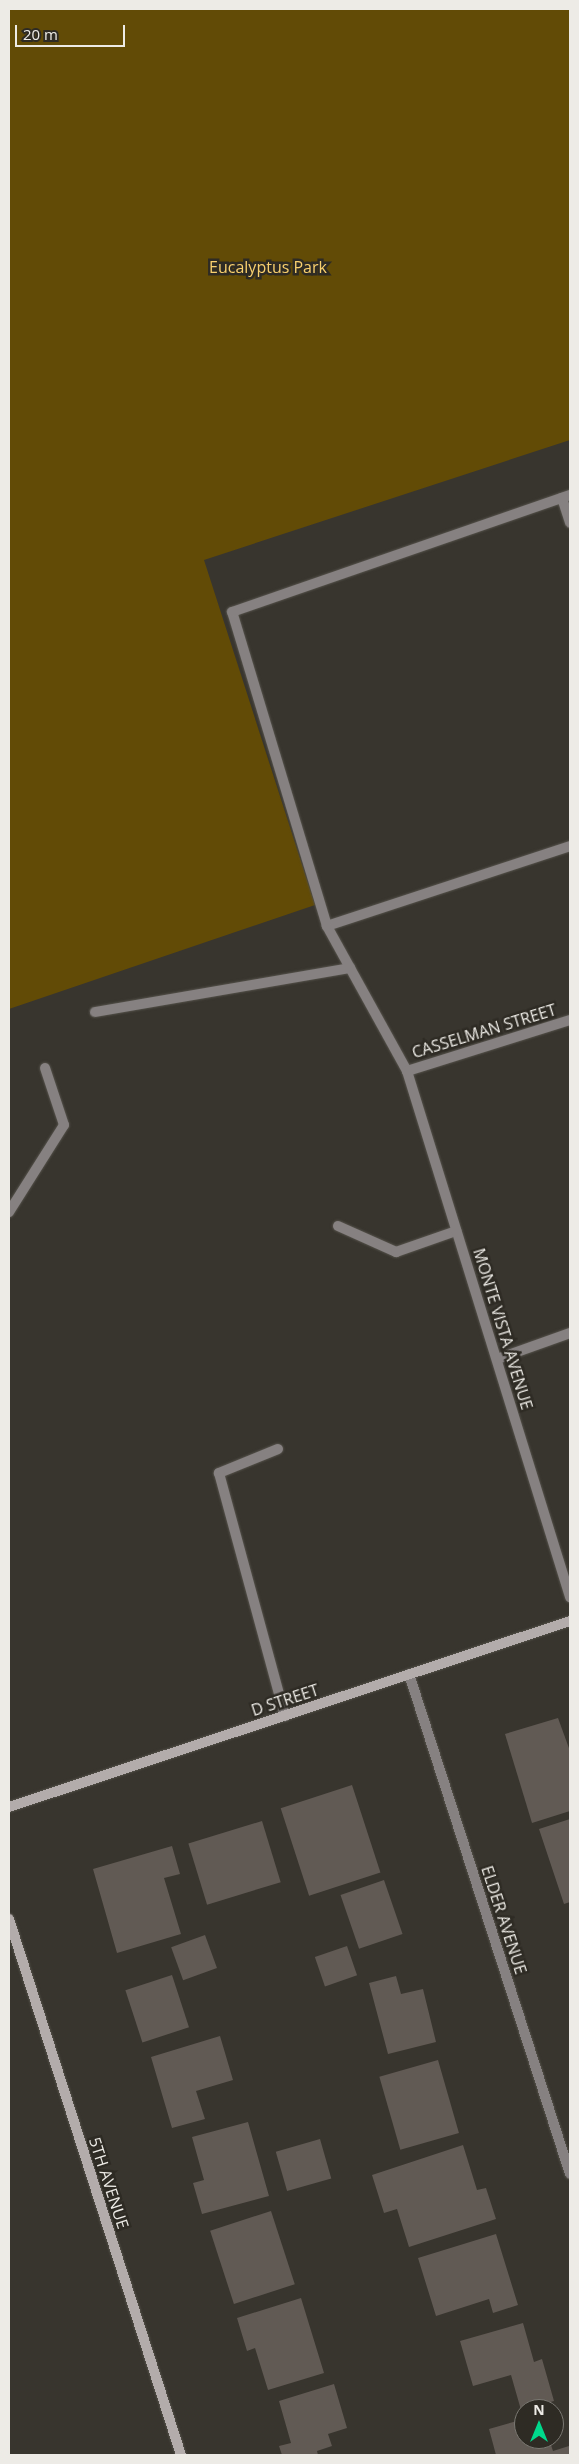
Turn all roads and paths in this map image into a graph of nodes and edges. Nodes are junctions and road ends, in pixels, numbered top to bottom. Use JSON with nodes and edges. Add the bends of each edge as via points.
{"nodes":[{"id":1,"x":566,"y":497,"type":"edge"},
{"id":2,"x":570,"y":523,"type":"edge"},
{"id":3,"x":570,"y":846,"type":"edge"},
{"id":4,"x":327,"y":926,"type":"junction"},
{"id":5,"x":350,"y":968,"type":"junction"},
{"id":6,"x":95,"y":1012,"type":"dead end"},
{"id":7,"x":570,"y":1020,"type":"edge"},
{"id":8,"x":45,"y":1068,"type":"dead end"},
{"id":9,"x":407,"y":1071,"type":"junction"},
{"id":10,"x":9,"y":1212,"type":"edge"},
{"id":11,"x":338,"y":1226,"type":"dead end"},
{"id":12,"x":456,"y":1231,"type":"junction"},
{"id":13,"x":570,"y":1333,"type":"edge"},
{"id":14,"x":496,"y":1359,"type":"junction"},
{"id":15,"x":278,"y":1449,"type":"dead end"},
{"id":16,"x":570,"y":1597,"type":"edge"},
{"id":17,"x":570,"y":1621,"type":"edge"},
{"id":18,"x":409,"y":1674,"type":"junction"},
{"id":19,"x":285,"y":1716,"type":"junction"},
{"id":20,"x":9,"y":1807,"type":"edge"},
{"id":21,"x":9,"y":1919,"type":"edge"},
{"id":22,"x":570,"y":2174,"type":"edge"},
{"id":23,"x":181,"y":2455,"type":"edge"}],
"edges":[{"from":1,"to":2,"type":"street"},
{"from":1,"to":4,"type":"street","name":"MONTE VISTA AVENUE","via":[[232,612]]},
{"from":3,"to":4,"type":"street"},
{"from":4,"to":5,"type":"street","name":"MONTE VISTA AVENUE"},
{"from":5,"to":6,"type":"street"},
{"from":5,"to":9,"type":"street","name":"MONTE VISTA AVENUE"},
{"from":7,"to":9,"type":"street","name":"CASSELMAN STREET"},
{"from":8,"to":10,"type":"street","via":[[64,1126]]},
{"from":9,"to":12,"type":"street","name":"MONTE VISTA AVENUE"},
{"from":11,"to":12,"type":"street","via":[[396,1252]]},
{"from":12,"to":14,"type":"street","name":"MONTE VISTA AVENUE"},
{"from":13,"to":14,"type":"street"},
{"from":14,"to":16,"type":"street","name":"MONTE VISTA AVENUE"},
{"from":15,"to":19,"type":"street","via":[[219,1473]]},
{"from":17,"to":18,"type":"street","name":"D STREET"},
{"from":18,"to":19,"type":"street","name":"D STREET"},
{"from":18,"to":22,"type":"street","name":"ELDER AVENUE"},
{"from":19,"to":20,"type":"street","name":"D STREET"},
{"from":21,"to":23,"type":"street","name":"5TH AVENUE"}]}
